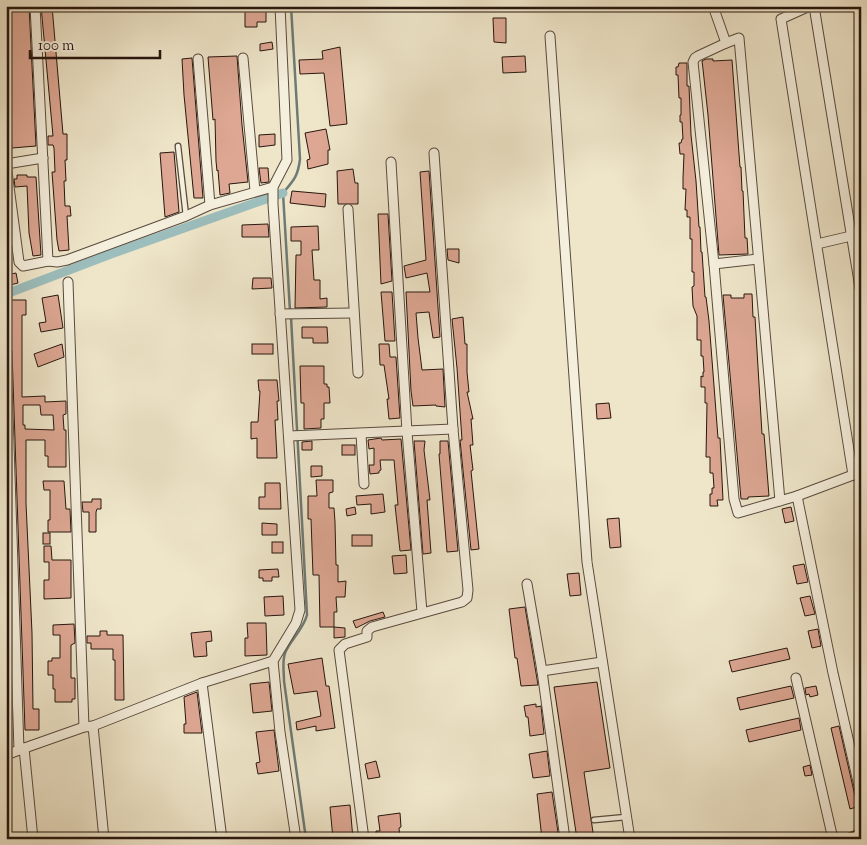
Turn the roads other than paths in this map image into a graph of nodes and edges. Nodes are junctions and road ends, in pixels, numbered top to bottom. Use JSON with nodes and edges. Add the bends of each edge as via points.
{"nodes":[{"id":1,"x":35,"y":6,"type":"edge"},
{"id":2,"x":280,"y":6,"type":"edge"},
{"id":3,"x":713,"y":6,"type":"edge"},
{"id":4,"x":808,"y":7,"type":"edge"},
{"id":5,"x":550,"y":36,"type":"dead end"},
{"id":6,"x":726,"y":43,"type":"junction"},
{"id":7,"x":243,"y":58,"type":"dead end"},
{"id":8,"x":198,"y":59,"type":"dead end"},
{"id":9,"x":178,"y":146,"type":"dead end"},
{"id":10,"x":434,"y":153,"type":"dead end"},
{"id":11,"x":6,"y":156,"type":"edge"},
{"id":12,"x":43,"y":158,"type":"junction"},
{"id":13,"x":391,"y":162,"type":"dead end"},
{"id":14,"x":6,"y":164,"type":"edge"},
{"id":15,"x":273,"y":190,"type":"junction"},
{"id":16,"x":255,"y":191,"type":"junction"},
{"id":17,"x":210,"y":205,"type":"junction"},
{"id":18,"x":348,"y":209,"type":"dead end"},
{"id":19,"x":186,"y":216,"type":"junction"},
{"id":20,"x":851,"y":236,"type":"junction"},
{"id":21,"x":817,"y":244,"type":"junction"},
{"id":22,"x":758,"y":259,"type":"junction"},
{"id":23,"x":48,"y":261,"type":"junction"},
{"id":24,"x":714,"y":264,"type":"junction"},
{"id":25,"x":68,"y":282,"type":"dead end"},
{"id":26,"x":861,"y":294,"type":"edge"},
{"id":27,"x":353,"y":313,"type":"junction"},
{"id":28,"x":285,"y":314,"type":"junction"},
{"id":29,"x":6,"y":352,"type":"edge"},
{"id":30,"x":358,"y":373,"type":"dead end"},
{"id":31,"x":453,"y":429,"type":"junction"},
{"id":32,"x":407,"y":432,"type":"junction"},
{"id":33,"x":361,"y":434,"type":"junction"},
{"id":34,"x":294,"y":436,"type":"junction"},
{"id":35,"x":857,"y":474,"type":"edge"},
{"id":36,"x":364,"y":484,"type":"dead end"},
{"id":37,"x":797,"y":496,"type":"junction"},
{"id":38,"x":780,"y":501,"type":"junction"},
{"id":39,"x":9,"y":544,"type":"edge"},
{"id":40,"x":527,"y":584,"type":"dead end"},
{"id":41,"x":422,"y":612,"type":"junction"},
{"id":42,"x":273,"y":660,"type":"junction"},
{"id":43,"x":602,"y":662,"type":"junction"},
{"id":44,"x":542,"y":671,"type":"junction"},
{"id":45,"x":796,"y":678,"type":"dead end"},
{"id":46,"x":202,"y":683,"type":"junction"},
{"id":47,"x":89,"y":727,"type":"junction"},
{"id":48,"x":21,"y":749,"type":"junction"},
{"id":49,"x":6,"y":755,"type":"edge"},
{"id":50,"x":861,"y":796,"type":"edge"},
{"id":51,"x":626,"y":817,"type":"junction"},
{"id":52,"x":594,"y":820,"type":"dead end"},
{"id":53,"x":861,"y":835,"type":"edge"},
{"id":54,"x":33,"y":839,"type":"edge"},
{"id":55,"x":104,"y":839,"type":"edge"},
{"id":56,"x":222,"y":839,"type":"edge"},
{"id":57,"x":296,"y":839,"type":"edge"},
{"id":58,"x":364,"y":839,"type":"edge"},
{"id":59,"x":565,"y":839,"type":"edge"},
{"id":60,"x":630,"y":839,"type":"edge"},
{"id":61,"x":833,"y":839,"type":"edge"},
{"id":62,"x":851,"y":839,"type":"edge"}],
"edges":[{"from":1,"to":12,"type":"street"},
{"from":2,"to":15,"type":"street","via":[[287,160]]},
{"from":3,"to":6,"type":"street"},
{"from":4,"to":20,"type":"street"},
{"from":4,"to":21,"type":"street","via":[[781,19]]},
{"from":5,"to":43,"type":"street","via":[[588,562]]},
{"from":6,"to":22,"type":"street","via":[[739,38]]},
{"from":6,"to":24,"type":"street","via":[[698,56],[693,62]]},
{"from":7,"to":16,"type":"street"},
{"from":8,"to":17,"type":"street"},
{"from":9,"to":19,"type":"lane"},
{"from":10,"to":31,"type":"street"},
{"from":11,"to":14,"type":"street"},
{"from":12,"to":14,"type":"street"},
{"from":12,"to":23,"type":"street"},
{"from":13,"to":32,"type":"street"},
{"from":14,"to":23,"type":"street","via":[[19,262],[23,266]]},
{"from":15,"to":16,"type":"street"},
{"from":15,"to":28,"type":"street"},
{"from":16,"to":17,"type":"street"},
{"from":17,"to":19,"type":"street"},
{"from":18,"to":27,"type":"street"},
{"from":19,"to":23,"type":"street","via":[[67,260]]},
{"from":20,"to":21,"type":"street"},
{"from":20,"to":26,"type":"street"},
{"from":21,"to":35,"type":"street"},
{"from":22,"to":24,"type":"street"},
{"from":22,"to":38,"type":"street"},
{"from":24,"to":38,"type":"street","via":[[732,482],[738,513]]},
{"from":25,"to":47,"type":"street"},
{"from":27,"to":28,"type":"street"},
{"from":27,"to":30,"type":"street"},
{"from":28,"to":34,"type":"street"},
{"from":29,"to":39,"type":"street"},
{"from":31,"to":32,"type":"street"},
{"from":31,"to":41,"type":"street","via":[[467,598]]},
{"from":32,"to":33,"type":"street"},
{"from":32,"to":41,"type":"street"},
{"from":33,"to":34,"type":"street"},
{"from":33,"to":36,"type":"street"},
{"from":34,"to":42,"type":"street","via":[[300,610],[296,623]]},
{"from":35,"to":37,"type":"street"},
{"from":37,"to":38,"type":"street"},
{"from":37,"to":50,"type":"street"},
{"from":39,"to":48,"type":"street"},
{"from":40,"to":44,"type":"street"},
{"from":41,"to":58,"type":"street","via":[[372,627],[367,637],[345,644],[339,650]]},
{"from":42,"to":46,"type":"street"},
{"from":42,"to":57,"type":"street"},
{"from":43,"to":44,"type":"street"},
{"from":43,"to":51,"type":"street"},
{"from":44,"to":59,"type":"street"},
{"from":45,"to":61,"type":"street"},
{"from":46,"to":47,"type":"street"},
{"from":46,"to":56,"type":"street"},
{"from":47,"to":48,"type":"street"},
{"from":47,"to":55,"type":"street"},
{"from":48,"to":49,"type":"street"},
{"from":48,"to":54,"type":"street"},
{"from":51,"to":52,"type":"lane"},
{"from":51,"to":60,"type":"street"},
{"from":53,"to":62,"type":"street"}]}
